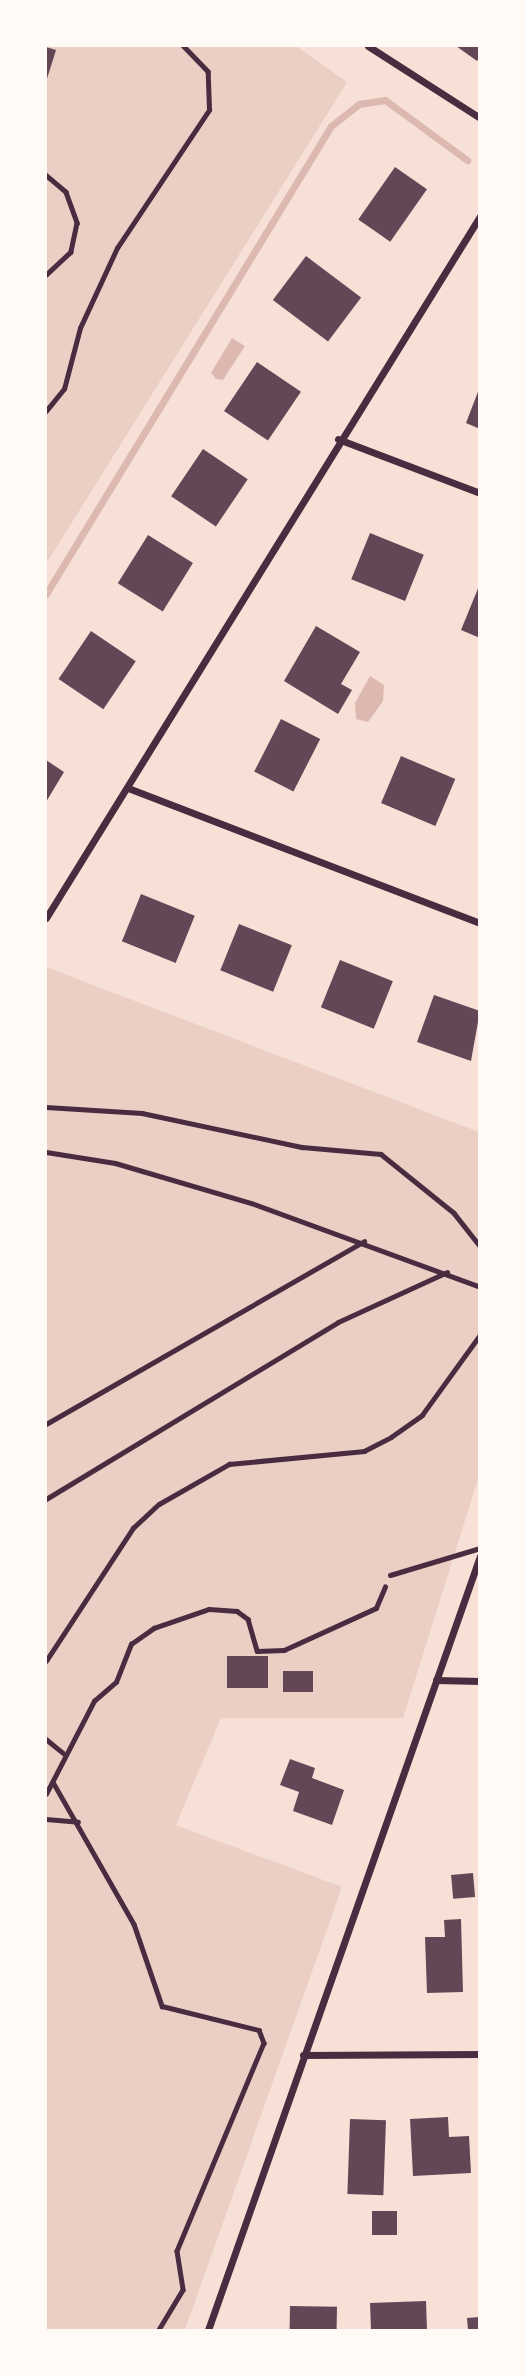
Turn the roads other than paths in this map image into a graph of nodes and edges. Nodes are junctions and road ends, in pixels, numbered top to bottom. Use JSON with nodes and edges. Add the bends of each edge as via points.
{"nodes":[{"id":1,"x":368,"y":46,"type":"edge"},
{"id":2,"x":480,"y":118,"type":"edge"},
{"id":3,"x":480,"y":216,"type":"edge"},
{"id":4,"x":338,"y":439,"type":"junction"},
{"id":5,"x":480,"y":493,"type":"edge"},
{"id":6,"x":128,"y":788,"type":"junction"},
{"id":7,"x":46,"y":918,"type":"edge"},
{"id":8,"x":480,"y":923,"type":"edge"},
{"id":9,"x":46,"y":1152,"type":"edge"},
{"id":10,"x":364,"y":1241,"type":"junction"},
{"id":11,"x":447,"y":1272,"type":"junction"},
{"id":12,"x":480,"y":1287,"type":"edge"},
{"id":13,"x":46,"y":1424,"type":"edge"},
{"id":14,"x":46,"y":1499,"type":"edge"},
{"id":15,"x":480,"y":1548,"type":"edge"},
{"id":16,"x":480,"y":1556,"type":"edge"},
{"id":17,"x":390,"y":1575,"type":"road end"},
{"id":18,"x":436,"y":1680,"type":"junction"},
{"id":19,"x":480,"y":1681,"type":"edge"},
{"id":20,"x":303,"y":2054,"type":"junction"},
{"id":21,"x":480,"y":2054,"type":"edge"},
{"id":22,"x":208,"y":2330,"type":"edge"}],
"edges":[{"from":1,"to":2,"type":"street"},
{"from":3,"to":4,"type":"street"},
{"from":4,"to":5,"type":"street"},
{"from":4,"to":6,"type":"street"},
{"from":6,"to":7,"type":"street"},
{"from":6,"to":8,"type":"street"},
{"from":9,"to":10,"type":"lane","via":[[115,1163]]},
{"from":10,"to":11,"type":"lane"},
{"from":10,"to":13,"type":"lane"},
{"from":11,"to":12,"type":"lane"},
{"from":11,"to":14,"type":"lane","via":[[338,1322]]},
{"from":15,"to":17,"type":"lane"},
{"from":16,"to":18,"type":"street"},
{"from":18,"to":19,"type":"street"},
{"from":18,"to":20,"type":"street"},
{"from":20,"to":21,"type":"street"},
{"from":20,"to":22,"type":"street"}]}
